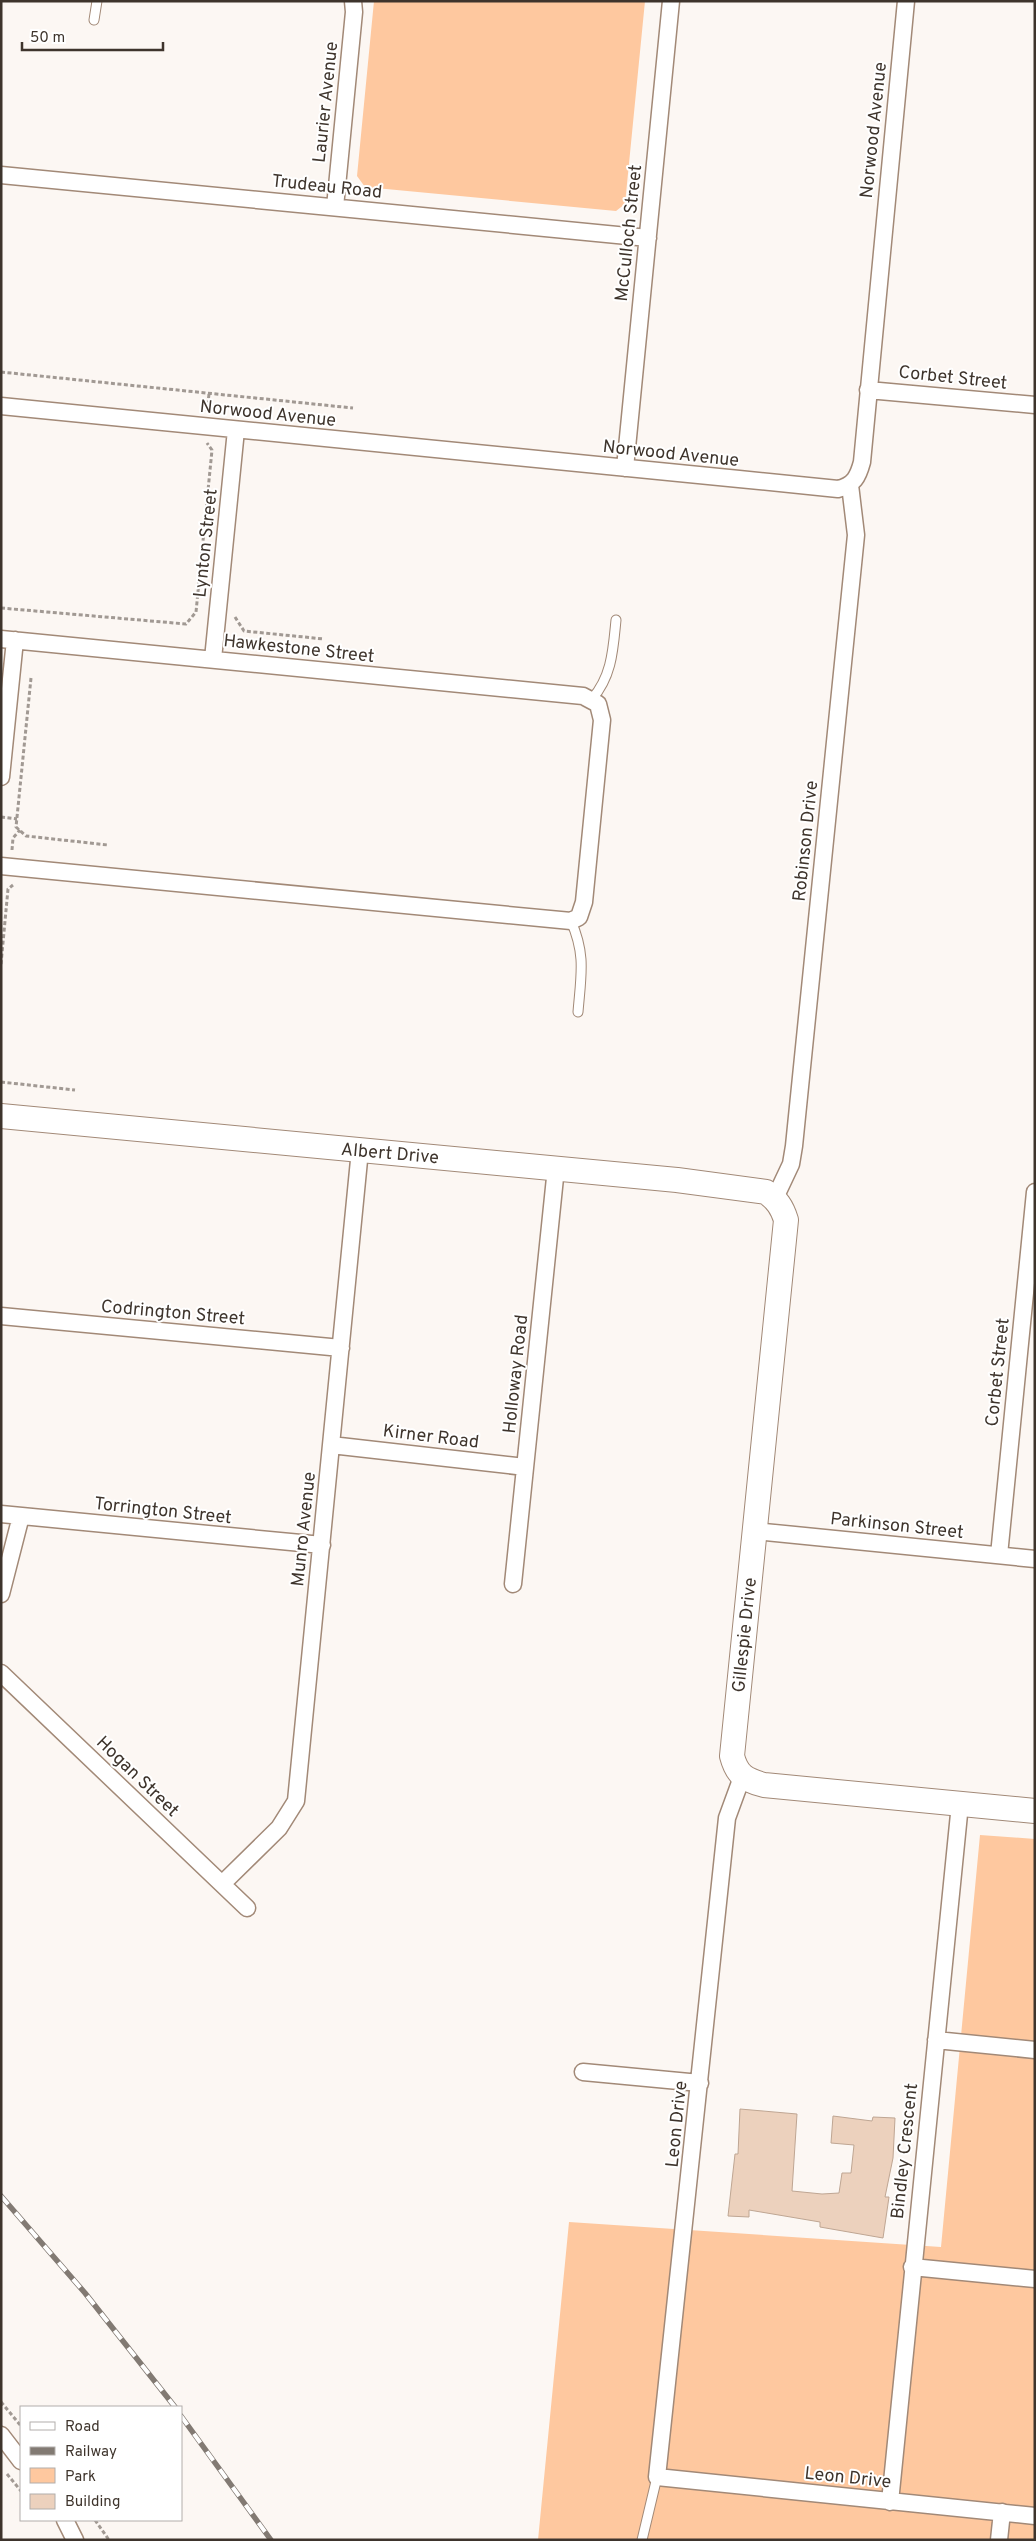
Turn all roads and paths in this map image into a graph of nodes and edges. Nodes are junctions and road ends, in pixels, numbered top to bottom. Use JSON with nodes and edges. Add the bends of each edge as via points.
{"nodes":[{"id":1,"x":97,"y":1,"type":"edge"},
{"id":2,"x":353,"y":1,"type":"edge"},
{"id":3,"x":671,"y":1,"type":"edge"},
{"id":4,"x":906,"y":1,"type":"edge"},
{"id":5,"x":94,"y":20,"type":"dead end"},
{"id":6,"x":1,"y":175,"type":"edge"},
{"id":7,"x":335,"y":207,"type":"junction"},
{"id":8,"x":648,"y":238,"type":"junction"},
{"id":9,"x":1,"y":372,"type":"edge"},
{"id":10,"x":868,"y":390,"type":"junction"},
{"id":11,"x":1035,"y":405,"type":"edge"},
{"id":12,"x":1,"y":406,"type":"edge"},
{"id":13,"x":353,"y":408,"type":"dead end"},
{"id":14,"x":236,"y":430,"type":"junction"},
{"id":15,"x":204,"y":440,"type":"dead end"},
{"id":16,"x":625,"y":468,"type":"junction"},
{"id":17,"x":850,"y":485,"type":"junction"},
{"id":18,"x":1,"y":608,"type":"edge"},
{"id":19,"x":236,"y":609,"type":"dead end"},
{"id":20,"x":616,"y":620,"type":"dead end"},
{"id":21,"x":8,"y":639,"type":"edge"},
{"id":22,"x":324,"y":639,"type":"dead end"},
{"id":23,"x":213,"y":659,"type":"junction"},
{"id":24,"x":31,"y":674,"type":"dead end"},
{"id":25,"x":592,"y":699,"type":"junction"},
{"id":26,"x":1,"y":778,"type":"edge"},
{"id":27,"x":1,"y":817,"type":"edge"},
{"id":28,"x":17,"y":819,"type":"junction"},
{"id":29,"x":108,"y":845,"type":"dead end"},
{"id":30,"x":1,"y":866,"type":"edge"},
{"id":31,"x":19,"y":880,"type":"dead end"},
{"id":32,"x":571,"y":921,"type":"junction"},
{"id":33,"x":1,"y":964,"type":"edge"},
{"id":34,"x":578,"y":1012,"type":"dead end"},
{"id":35,"x":1,"y":1082,"type":"edge"},
{"id":36,"x":75,"y":1090,"type":"dead end"},
{"id":37,"x":1,"y":1116,"type":"edge"},
{"id":38,"x":360,"y":1150,"type":"junction"},
{"id":39,"x":556,"y":1168,"type":"junction"},
{"id":40,"x":1035,"y":1192,"type":"edge"},
{"id":41,"x":776,"y":1198,"type":"junction"},
{"id":42,"x":1,"y":1316,"type":"edge"},
{"id":43,"x":341,"y":1348,"type":"junction"},
{"id":44,"x":331,"y":1445,"type":"junction"},
{"id":45,"x":525,"y":1467,"type":"junction"},
{"id":46,"x":1,"y":1514,"type":"edge"},
{"id":47,"x":22,"y":1516,"type":"junction"},
{"id":48,"x":754,"y":1531,"type":"junction"},
{"id":49,"x":322,"y":1545,"type":"junction"},
{"id":50,"x":999,"y":1555,"type":"junction"},
{"id":51,"x":1035,"y":1559,"type":"edge"},
{"id":52,"x":514,"y":1584,"type":"dead end"},
{"id":53,"x":1,"y":1594,"type":"edge"},
{"id":54,"x":1,"y":1673,"type":"edge"},
{"id":55,"x":742,"y":1777,"type":"junction"},
{"id":56,"x":960,"y":1804,"type":"junction"},
{"id":57,"x":1035,"y":1811,"type":"edge"},
{"id":58,"x":222,"y":1884,"type":"junction"},
{"id":59,"x":247,"y":1908,"type":"dead end"},
{"id":60,"x":936,"y":2040,"type":"junction"},
{"id":61,"x":1035,"y":2050,"type":"edge"},
{"id":62,"x":584,"y":2072,"type":"dead end"},
{"id":63,"x":700,"y":2083,"type":"junction"},
{"id":64,"x":912,"y":2267,"type":"junction"},
{"id":65,"x":1035,"y":2279,"type":"edge"},
{"id":66,"x":1,"y":2402,"type":"edge"},
{"id":67,"x":20,"y":2425,"type":"edge"},
{"id":68,"x":1,"y":2435,"type":"edge"},
{"id":69,"x":20,"y":2460,"type":"edge"},
{"id":70,"x":6,"y":2472,"type":"dead end"},
{"id":71,"x":657,"y":2476,"type":"junction"},
{"id":72,"x":20,"y":2489,"type":"edge"},
{"id":73,"x":890,"y":2502,"type":"junction"},
{"id":74,"x":1002,"y":2512,"type":"junction"},
{"id":75,"x":1035,"y":2516,"type":"edge"},
{"id":76,"x":66,"y":2521,"type":"edge"},
{"id":77,"x":96,"y":2521,"type":"edge"},
{"id":78,"x":75,"y":2540,"type":"edge"},
{"id":79,"x":110,"y":2540,"type":"edge"},
{"id":80,"x":642,"y":2540,"type":"edge"},
{"id":81,"x":999,"y":2540,"type":"edge"}],
"edges":[{"from":1,"to":5,"type":"lane"},
{"from":2,"to":7,"type":"street","name":"Laurier Avenue"},
{"from":3,"to":8,"type":"street","name":"McCulloch Street"},
{"from":4,"to":10,"type":"street","name":"Norwood Avenue"},
{"from":6,"to":7,"type":"street","name":"Trudeau Road"},
{"from":7,"to":8,"type":"street","name":"Trudeau Road"},
{"from":8,"to":16,"type":"street","name":"McCulloch Street"},
{"from":9,"to":13,"type":"path"},
{"from":10,"to":11,"type":"street","name":"Corbet Street"},
{"from":10,"to":17,"type":"street","name":"Norwood Avenue","via":[[862,462],[858,477]]},
{"from":12,"to":14,"type":"street","name":"Norwood Avenue"},
{"from":14,"to":16,"type":"street","name":"Norwood Avenue"},
{"from":14,"to":23,"type":"street","name":"Lynton Street"},
{"from":15,"to":18,"type":"path","via":[[212,450],[196,612],[186,624]]},
{"from":16,"to":17,"type":"street","name":"Norwood Avenue","via":[[838,489]]},
{"from":17,"to":41,"type":"street","name":"Robinson Drive","via":[[856,535],[794,1146],[791,1164]]},
{"from":19,"to":22,"type":"path","via":[[235,618],[244,631]]},
{"from":20,"to":25,"type":"lane","via":[[610,670],[603,687]]},
{"from":21,"to":23,"type":"street","name":"Hawkestone Street"},
{"from":21,"to":26,"type":"street"},
{"from":23,"to":25,"type":"street","name":"Hawkestone Street"},
{"from":24,"to":28,"type":"path"},
{"from":25,"to":32,"type":"street","via":[[601,711],[601,729],[584,902],[579,917]]},
{"from":27,"to":28,"type":"path"},
{"from":28,"to":29,"type":"path","via":[[16,827],[26,836]]},
{"from":30,"to":32,"type":"street"},
{"from":31,"to":33,"type":"path","via":[[8,889]]},
{"from":32,"to":34,"type":"lane","via":[[582,956]]},
{"from":35,"to":36,"type":"path"},
{"from":37,"to":38,"type":"street","name":"Albert Drive"},
{"from":38,"to":39,"type":"street","name":"Albert Drive"},
{"from":38,"to":43,"type":"street","name":"Munro Avenue"},
{"from":39,"to":41,"type":"street","name":"Albert Drive","via":[[756,1189]]},
{"from":39,"to":45,"type":"street","name":"Holloway Road"},
{"from":40,"to":50,"type":"street","name":"Corbet Street"},
{"from":41,"to":48,"type":"street","name":"Gillespie Drive","via":[[786,1220]]},
{"from":42,"to":43,"type":"street","name":"Codrington Street"},
{"from":43,"to":44,"type":"street","name":"Munro Avenue"},
{"from":44,"to":45,"type":"street","name":"Kirner Road"},
{"from":44,"to":49,"type":"street","name":"Munro Avenue"},
{"from":45,"to":52,"type":"street","name":"Holloway Road"},
{"from":46,"to":47,"type":"street","name":"Torrington Street"},
{"from":47,"to":49,"type":"street","name":"Torrington Street"},
{"from":47,"to":53,"type":"street"},
{"from":48,"to":50,"type":"street","name":"Parkinson Street"},
{"from":48,"to":55,"type":"street","name":"Gillespie Drive","via":[[732,1756]]},
{"from":49,"to":58,"type":"street","name":"Munro Avenue","via":[[296,1801],[279,1828]]},
{"from":50,"to":51,"type":"street","name":"Parkinson Street"},
{"from":54,"to":58,"type":"street","name":"Hogan Street"},
{"from":55,"to":56,"type":"street","via":[[764,1785]]},
{"from":55,"to":63,"type":"street","name":"Leon Drive","via":[[727,1818]]},
{"from":56,"to":57,"type":"street"},
{"from":56,"to":60,"type":"street","name":"Bindley Crescent"},
{"from":58,"to":59,"type":"street","name":"Hogan Street"},
{"from":60,"to":61,"type":"street"},
{"from":60,"to":64,"type":"street","name":"Bindley Crescent"},
{"from":62,"to":63,"type":"street"},
{"from":63,"to":71,"type":"street","name":"Leon Drive"},
{"from":64,"to":65,"type":"street"},
{"from":64,"to":73,"type":"street","name":"Bindley Crescent"},
{"from":66,"to":67,"type":"path"},
{"from":68,"to":69,"type":"street"},
{"from":70,"to":72,"type":"path"},
{"from":71,"to":73,"type":"street","name":"Leon Drive"},
{"from":71,"to":80,"type":"lane","name":"Leon Drive"},
{"from":73,"to":74,"type":"street","name":"Leon Drive"},
{"from":74,"to":75,"type":"street","name":"Leon Drive"},
{"from":74,"to":81,"type":"street"},
{"from":76,"to":78,"type":"street"},
{"from":77,"to":79,"type":"path"}]}
